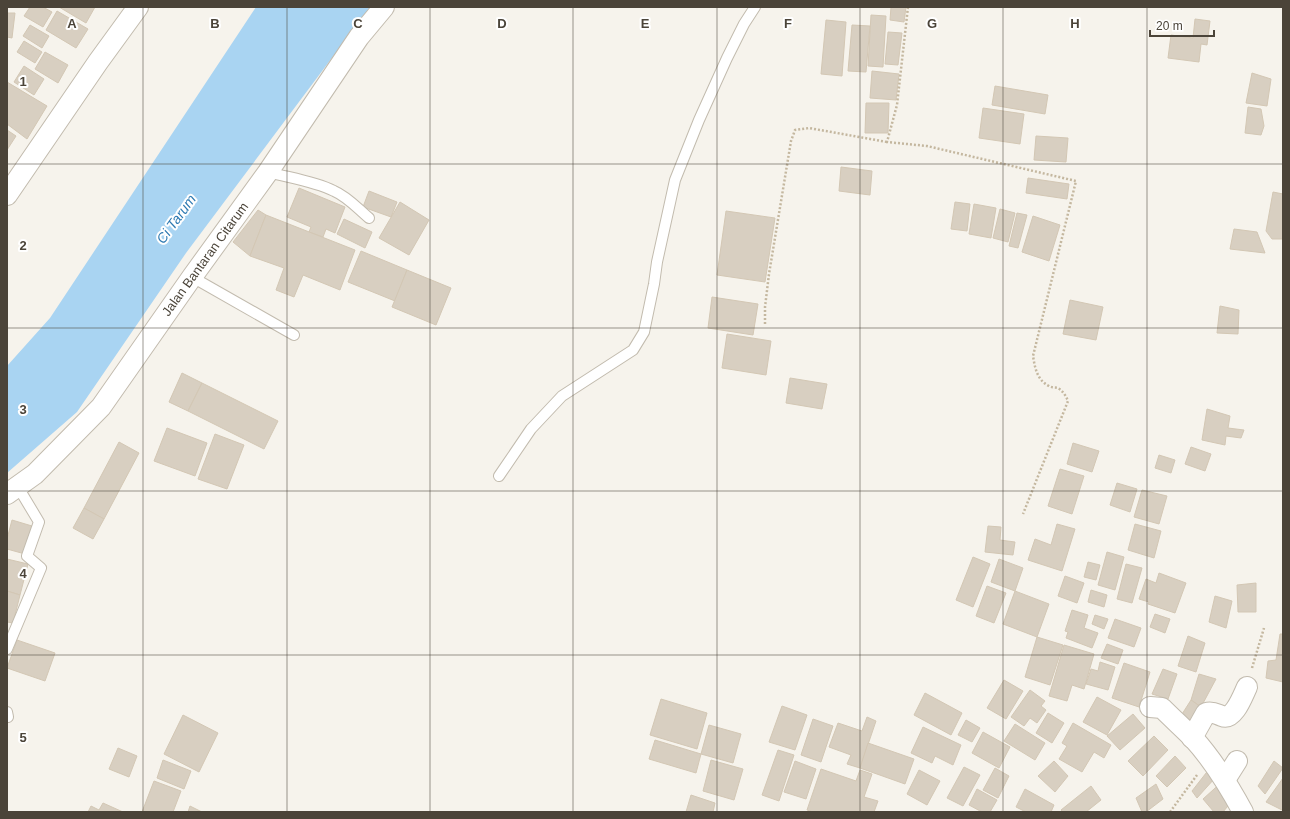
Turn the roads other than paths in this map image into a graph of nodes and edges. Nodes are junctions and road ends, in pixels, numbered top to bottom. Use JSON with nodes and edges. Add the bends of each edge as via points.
{"nodes":[{"id":1,"x":138,"y":7,"type":"edge"},
{"id":2,"x":384,"y":7,"type":"edge"},
{"id":3,"x":755,"y":7,"type":"edge"},
{"id":4,"x":268,"y":172,"type":"junction"},
{"id":5,"x":7,"y":195,"type":"edge"},
{"id":6,"x":369,"y":218,"type":"dead end"},
{"id":7,"x":192,"y":277,"type":"junction"},
{"id":8,"x":294,"y":335,"type":"dead end"},
{"id":9,"x":499,"y":476,"type":"dead end"},
{"id":10,"x":12,"y":490,"type":"edge"},
{"id":11,"x":7,"y":649,"type":"edge"},
{"id":12,"x":1247,"y":687,"type":"road end"},
{"id":13,"x":1150,"y":707,"type":"dead end"},
{"id":14,"x":1192,"y":738,"type":"junction"},
{"id":15,"x":1237,"y":761,"type":"dead end"},
{"id":16,"x":1225,"y":780,"type":"junction"},
{"id":17,"x":1243,"y":812,"type":"edge"}],
"edges":[{"from":1,"to":5,"type":"street"},
{"from":2,"to":4,"type":"street","name":"Jalan Bantaran Citarum","via":[[359,37]]},
{"from":3,"to":9,"type":"lane","via":[[727,58],[675,180],[656,262],[644,332],[633,350],[562,396],[531,429]]},
{"from":4,"to":6,"type":"lane","via":[[335,191]]},
{"from":4,"to":7,"type":"street","name":"Jalan Bantaran Citarum"},
{"from":7,"to":8,"type":"lane"},
{"from":7,"to":10,"type":"street","name":"Jalan Bantaran Citarum","via":[[101,407],[35,474]]},
{"from":10,"to":11,"type":"lane","via":[[39,522],[27,556],[41,568]]},
{"from":12,"to":14,"type":"street","via":[[1231,715],[1225,717],[1211,712],[1206,713]]},
{"from":13,"to":14,"type":"street","via":[[1162,708]]},
{"from":14,"to":16,"type":"street"},
{"from":15,"to":16,"type":"street"},
{"from":16,"to":17,"type":"street"}]}
